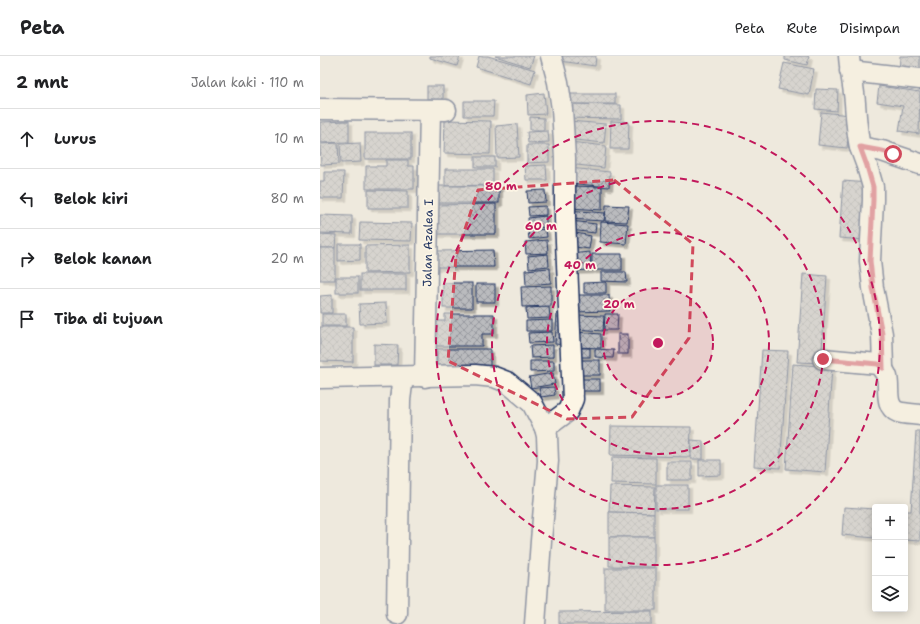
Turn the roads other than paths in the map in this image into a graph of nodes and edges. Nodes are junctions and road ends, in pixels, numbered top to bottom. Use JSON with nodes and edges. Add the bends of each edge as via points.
{"nodes":[{"id":1,"x":550,"y":56,"type":"edge"},
{"id":2,"x":849,"y":64,"type":"edge"},
{"id":3,"x":920,"y":79,"type":"edge"},
{"id":4,"x":320,"y":109,"type":"edge"},
{"id":5,"x":860,"y":147,"type":"junction"},
{"id":6,"x":920,"y":164,"type":"edge"},
{"id":7,"x":823,"y":359,"type":"dead end"},
{"id":8,"x":883,"y":368,"type":"junction"},
{"id":9,"x":403,"y":377,"type":"junction"},
{"id":10,"x":425,"y":377,"type":"junction"},
{"id":11,"x":320,"y":378,"type":"edge"},
{"id":12,"x":920,"y":415,"type":"edge"},
{"id":13,"x":545,"y":428,"type":"junction"},
{"id":14,"x":397,"y":614,"type":"dead end"},
{"id":15,"x":535,"y":624,"type":"edge"}],
"edges":[{"from":1,"to":13,"type":"street","via":[[558,82],[565,158],[565,219],[573,398],[568,411]]},
{"from":2,"to":3,"type":"street"},
{"from":2,"to":5,"type":"street"},
{"from":4,"to":10,"type":"street","name":"Jalan Azalea I","via":[[438,110]]},
{"from":5,"to":6,"type":"street","via":[[882,151]]},
{"from":5,"to":8,"type":"street","via":[[873,187],[870,261],[882,334]]},
{"from":7,"to":8,"type":"street","via":[[878,364]]},
{"from":8,"to":12,"type":"street","via":[[887,377],[891,406],[898,412]]},
{"from":9,"to":10,"type":"street"},
{"from":9,"to":11,"type":"street"},
{"from":9,"to":14,"type":"street","via":[[400,400]]},
{"from":10,"to":13,"type":"street","via":[[475,375],[494,377],[507,382],[532,403]]},
{"from":13,"to":15,"type":"street","via":[[548,461]]}]}
